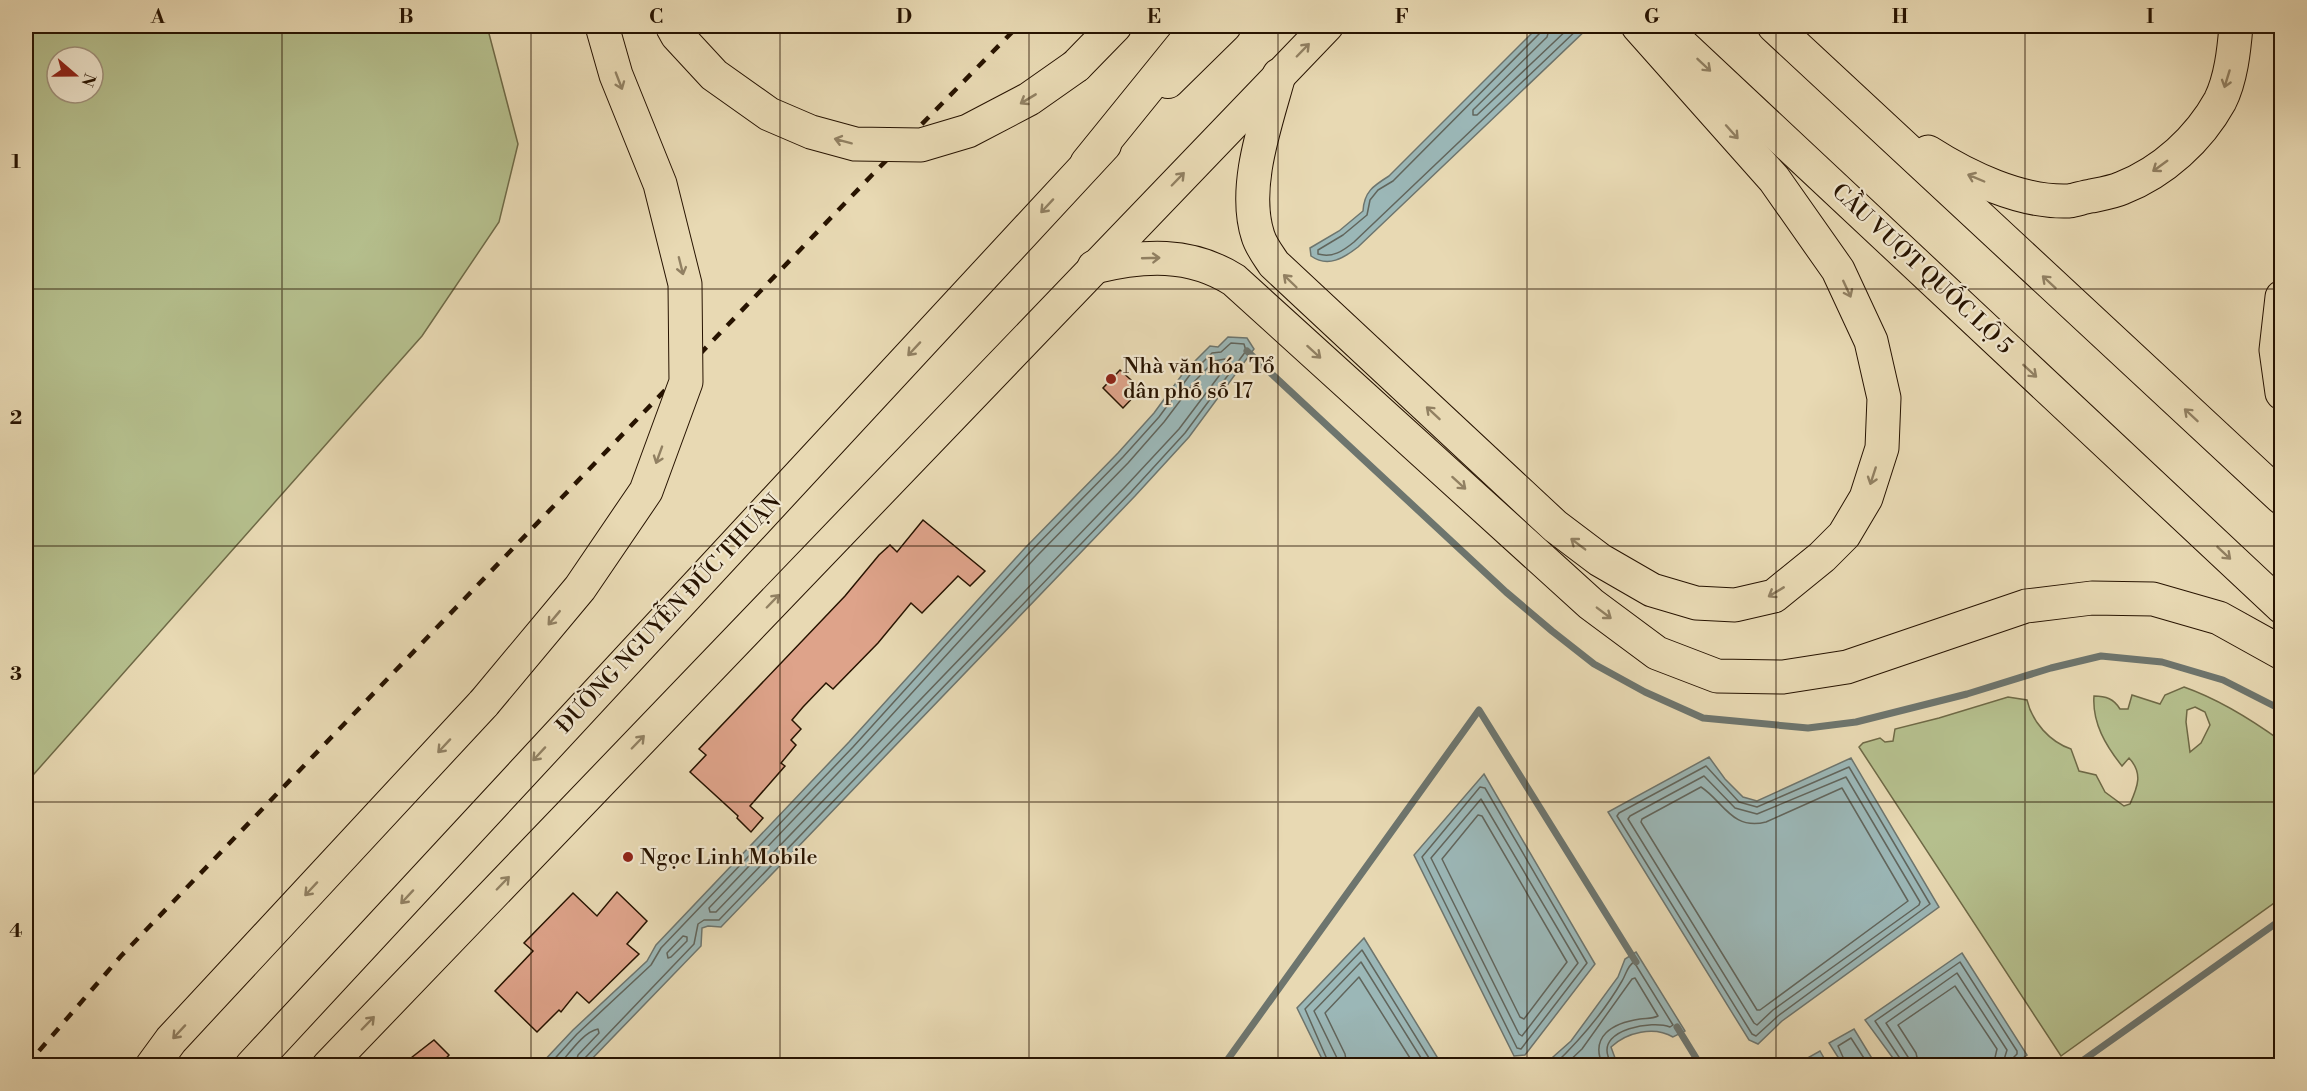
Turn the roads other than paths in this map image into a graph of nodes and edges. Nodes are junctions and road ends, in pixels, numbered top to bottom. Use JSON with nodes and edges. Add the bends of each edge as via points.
{"nodes":[{"id":1,"x":602,"y":26,"type":"edge"},
{"id":2,"x":672,"y":26,"type":"edge"},
{"id":3,"x":1115,"y":26,"type":"edge"},
{"id":4,"x":1198,"y":26,"type":"edge"},
{"id":5,"x":1225,"y":26,"type":"edge"},
{"id":6,"x":1327,"y":26,"type":"edge"},
{"id":7,"x":1638,"y":26,"type":"edge"},
{"id":8,"x":1661,"y":26,"type":"edge"},
{"id":9,"x":1776,"y":26,"type":"edge"},
{"id":10,"x":2236,"y":26,"type":"edge"},
{"id":11,"x":1279,"y":75,"type":"junction"},
{"id":12,"x":1087,"y":164,"type":"junction"},
{"id":13,"x":1094,"y":267,"type":"junction"},
{"id":14,"x":2282,"y":297,"type":"edge"},
{"id":15,"x":2282,"y":393,"type":"edge"},
{"id":16,"x":2282,"y":498,"type":"edge"},
{"id":17,"x":2282,"y":607,"type":"edge"},
{"id":18,"x":2282,"y":653,"type":"edge"},
{"id":19,"x":152,"y":1065,"type":"edge"},
{"id":20,"x":251,"y":1065,"type":"edge"},
{"id":21,"x":328,"y":1065,"type":"edge"}],
"edges":[{"from":1,"to":19,"type":"highway","one_way":true,"bridge":true,"via":[[616,75],[660,184],[685,284],[686,382],[645,491],[580,588],[483,703]]},
{"from":3,"to":2,"type":"highway","one_way":true,"bridge":true,"via":[[1076,66],[1029,99],[968,131],[921,145],[855,144],[811,132],[769,114],[714,75]]},
{"from":4,"to":12,"type":"highway"},
{"from":5,"to":12,"type":"highway","name":"ĐƯỜNG NGUYỄN ĐỨC THUẬN"},
{"from":11,"to":6,"type":"highway","one_way":true},
{"from":7,"to":11,"type":"highway","one_way":true,"via":[[1774,179],[1838,270],[1871,341],[1884,398],[1882,448],[1866,498],[1844,535],[1774,596],[1735,605],[1696,603],[1652,590],[1599,560],[1555,526],[1286,278],[1264,249],[1255,225],[1255,168]]},
{"from":8,"to":17,"type":"highway","name":"CẦU VƯỢT QUỐC LỘ 5","one_way":true},
{"from":10,"to":9,"type":"highway","one_way":true,"via":[[2232,61],[2221,99],[2204,127],[2182,150],[2142,179],[2121,189],[2069,201],[1999,188],[1954,169],[1913,142]]},
{"from":16,"to":9,"type":"highway","one_way":true},
{"from":13,"to":11,"type":"highway","one_way":true},
{"from":12,"to":20,"type":"highway","name":"ĐƯỜNG NGUYỄN ĐỨC THUẬN","one_way":true},
{"from":13,"to":18,"type":"highway","one_way":true,"via":[[1138,258],[1170,258],[1222,273],[1592,604],[1657,653],[1718,676],[1783,677],[1847,666],[2026,606],[2092,598],[2153,599],[2219,618]]},
{"from":21,"to":13,"type":"highway","one_way":true},
{"from":14,"to":15,"type":"highway","via":[[2276,350]]}]}
